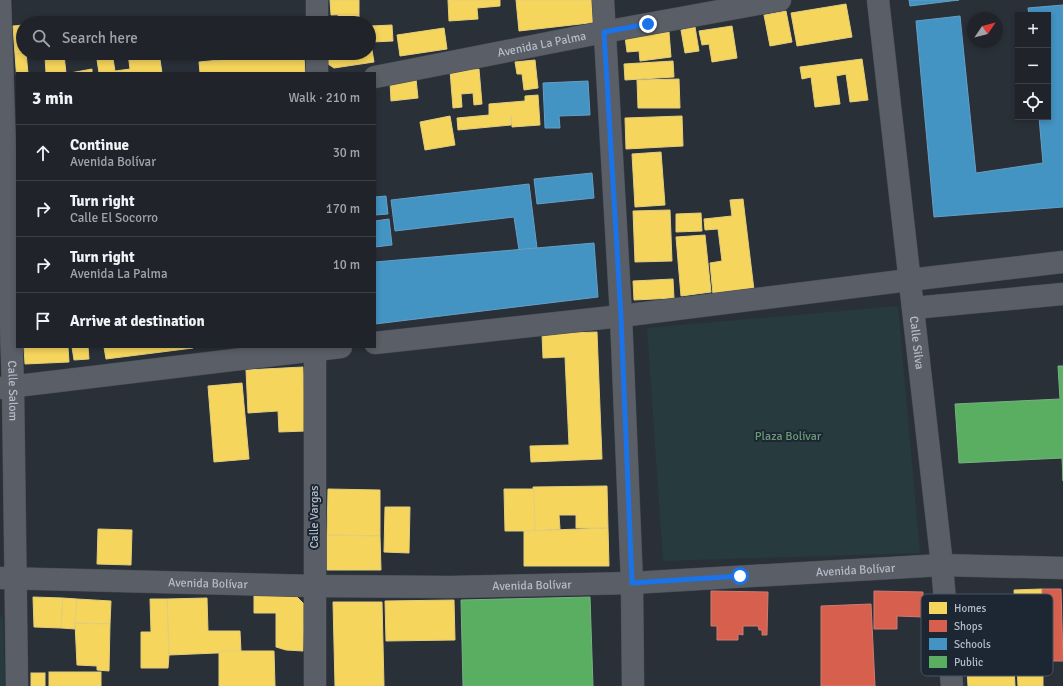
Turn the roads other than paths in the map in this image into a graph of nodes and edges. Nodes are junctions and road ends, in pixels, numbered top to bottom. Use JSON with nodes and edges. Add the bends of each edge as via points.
{"nodes":[{"id":1,"x":0,"y":0,"type":"edge"},
{"id":2,"x":317,"y":0,"type":"edge"},
{"id":3,"x":603,"y":0,"type":"edge"},
{"id":4,"x":780,"y":0,"type":"edge"},
{"id":5,"x":878,"y":0,"type":"edge"},
{"id":6,"x":317,"y":16,"type":"edge"},
{"id":7,"x":604,"y":32,"type":"junction"},
{"id":8,"x":317,"y":60,"type":"edge"},
{"id":9,"x":317,"y":72,"type":"edge"},
{"id":10,"x":376,"y":77,"type":"edge"},
{"id":11,"x":7,"y":129,"type":"edge"},
{"id":12,"x":1063,"y":262,"type":"edge"},
{"id":13,"x":910,"y":280,"type":"junction"},
{"id":14,"x":1063,"y":294,"type":"edge"},
{"id":15,"x":913,"y":308,"type":"junction"},
{"id":16,"x":621,"y":316,"type":"junction"},
{"id":17,"x":376,"y":343,"type":"edge"},
{"id":18,"x":315,"y":348,"type":"edge"},
{"id":19,"x":7,"y":387,"type":"edge"},
{"id":20,"x":942,"y":564,"type":"junction"},
{"id":21,"x":1063,"y":568,"type":"edge"},
{"id":22,"x":7,"y":578,"type":"edge"},
{"id":23,"x":632,"y":583,"type":"junction"},
{"id":24,"x":314,"y":586,"type":"junction"},
{"id":25,"x":944,"y":594,"type":"edge"},
{"id":26,"x":951,"y":676,"type":"edge"},
{"id":27,"x":17,"y":686,"type":"edge"},
{"id":28,"x":315,"y":686,"type":"edge"},
{"id":29,"x":633,"y":686,"type":"edge"},
{"id":30,"x":952,"y":686,"type":"edge"}],
"edges":[{"from":1,"to":11,"type":"street","name":"Calle Salom"},
{"from":2,"to":6,"type":"street"},
{"from":3,"to":7,"type":"street"},
{"from":4,"to":7,"type":"street","name":"Avenida La Palma"},
{"from":5,"to":13,"type":"street","name":"Calle Silva"},
{"from":7,"to":10,"type":"street","name":"Avenida La Palma"},
{"from":7,"to":16,"type":"street"},
{"from":8,"to":9,"type":"street"},
{"from":11,"to":19,"type":"street","name":"Calle Salom"},
{"from":12,"to":13,"type":"street"},
{"from":13,"to":15,"type":"street","name":"Calle Silva"},
{"from":13,"to":16,"type":"street"},
{"from":14,"to":15,"type":"street"},
{"from":15,"to":20,"type":"street","name":"Calle Silva"},
{"from":16,"to":17,"type":"street"},
{"from":16,"to":23,"type":"street"},
{"from":18,"to":19,"type":"street"},
{"from":18,"to":24,"type":"street","name":"Calle Vargas"},
{"from":19,"to":22,"type":"street","name":"Calle Salom"},
{"from":20,"to":21,"type":"street","name":"Avenida Bolívar"},
{"from":20,"to":23,"type":"street","name":"Avenida Bolívar"},
{"from":20,"to":25,"type":"street","name":"Calle Silva"},
{"from":22,"to":24,"type":"street","name":"Avenida Bolívar"},
{"from":22,"to":27,"type":"street","name":"Calle Salom"},
{"from":23,"to":24,"type":"street","name":"Avenida Bolívar","via":[[451,587]]},
{"from":23,"to":29,"type":"street"},
{"from":24,"to":28,"type":"street","name":"Calle Vargas"},
{"from":26,"to":30,"type":"street","name":"Calle Silva"}]}
